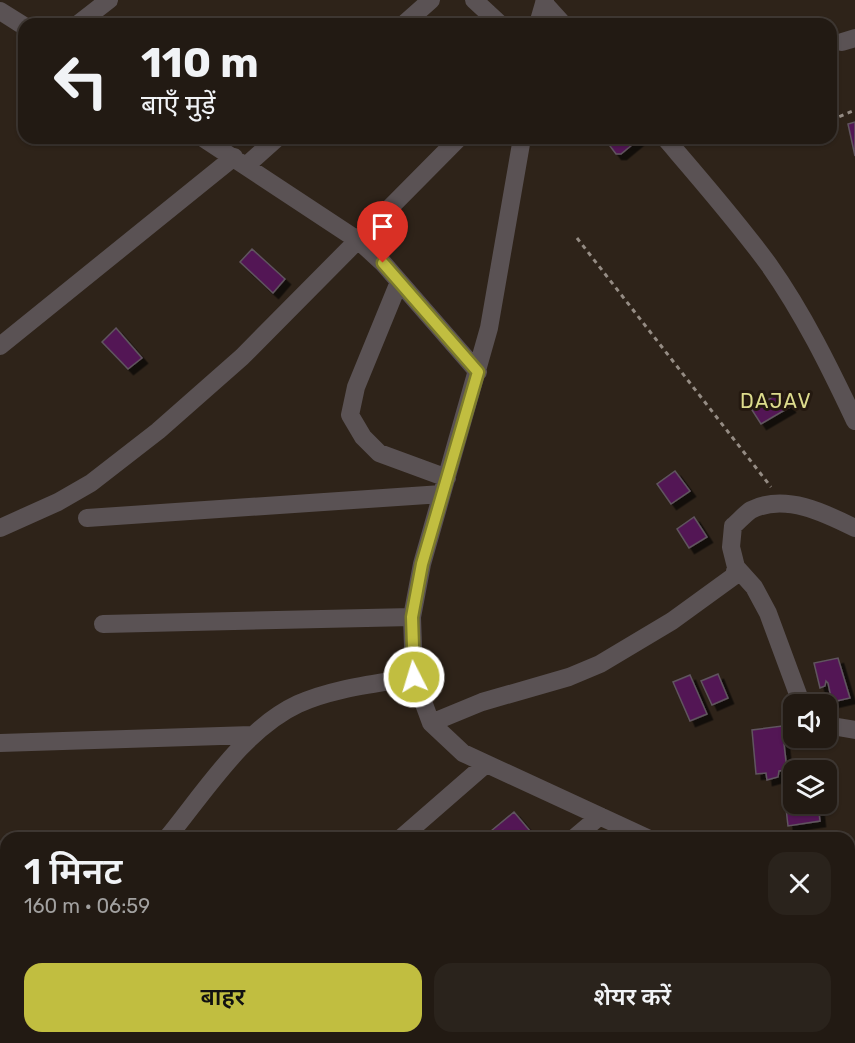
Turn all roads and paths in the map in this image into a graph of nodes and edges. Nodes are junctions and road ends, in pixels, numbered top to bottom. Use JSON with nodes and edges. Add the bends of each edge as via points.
{"nodes":[{"id":1,"x":109,"y":0,"type":"edge"},
{"id":2,"x":431,"y":0,"type":"edge"},
{"id":3,"x":474,"y":0,"type":"edge"},
{"id":4,"x":545,"y":1,"type":"edge"},
{"id":5,"x":0,"y":11,"type":"edge"},
{"id":6,"x":86,"y":18,"type":"edge"},
{"id":7,"x":411,"y":18,"type":"edge"},
{"id":8,"x":494,"y":18,"type":"edge"},
{"id":9,"x":540,"y":18,"type":"edge"},
{"id":10,"x":558,"y":18,"type":"edge"},
{"id":11,"x":18,"y":22,"type":"edge"},
{"id":12,"x":855,"y":110,"type":"edge"},
{"id":13,"x":837,"y":118,"type":"edge"},
{"id":14,"x":213,"y":144,"type":"edge"},
{"id":15,"x":267,"y":144,"type":"edge"},
{"id":16,"x":453,"y":144,"type":"edge"},
{"id":17,"x":521,"y":144,"type":"edge"},
{"id":18,"x":671,"y":144,"type":"edge"},
{"id":19,"x":240,"y":161,"type":"junction"},
{"id":20,"x":577,"y":238,"type":"dead end"},
{"id":21,"x":359,"y":241,"type":"junction"},
{"id":22,"x":399,"y":282,"type":"junction"},
{"id":23,"x":0,"y":346,"type":"edge"},
{"id":24,"x":478,"y":372,"type":"junction"},
{"id":25,"x":855,"y":421,"type":"edge"},
{"id":26,"x":445,"y":486,"type":"junction"},
{"id":27,"x":785,"y":505,"type":"junction"},
{"id":28,"x":87,"y":518,"type":"dead end"},
{"id":29,"x":0,"y":528,"type":"edge"},
{"id":30,"x":855,"y":528,"type":"edge"},
{"id":31,"x":736,"y":567,"type":"junction"},
{"id":32,"x":412,"y":617,"type":"junction"},
{"id":33,"x":103,"y":624,"type":"dead end"},
{"id":34,"x":414,"y":677,"type":"junction"},
{"id":35,"x":798,"y":694,"type":"edge"},
{"id":36,"x":431,"y":723,"type":"junction"},
{"id":37,"x":837,"y":727,"type":"edge"},
{"id":38,"x":855,"y":730,"type":"edge"},
{"id":39,"x":252,"y":735,"type":"junction"},
{"id":40,"x":0,"y":743,"type":"edge"},
{"id":41,"x":486,"y":764,"type":"junction"},
{"id":42,"x":600,"y":816,"type":"junction"},
{"id":43,"x":172,"y":832,"type":"edge"},
{"id":44,"x":408,"y":832,"type":"edge"},
{"id":45,"x":580,"y":832,"type":"edge"},
{"id":46,"x":634,"y":832,"type":"edge"}],
"edges":[{"from":1,"to":6,"type":"street"},
{"from":2,"to":7,"type":"street"},
{"from":3,"to":8,"type":"street"},
{"from":4,"to":9,"type":"street"},
{"from":4,"to":10,"type":"street"},
{"from":5,"to":11,"type":"street"},
{"from":12,"to":13,"type":"path"},
{"from":14,"to":19,"type":"street"},
{"from":15,"to":19,"type":"street"},
{"from":16,"to":21,"type":"street"},
{"from":17,"to":24,"type":"street","via":[[499,277]]},
{"from":18,"to":25,"type":"street","via":[[770,267],[804,322]]},
{"from":19,"to":21,"type":"street"},
{"from":19,"to":23,"type":"street"},
{"from":20,"to":27,"type":"path"},
{"from":21,"to":22,"type":"street"},
{"from":21,"to":29,"type":"street","via":[[242,357],[158,431],[91,483]]},
{"from":22,"to":24,"type":"street"},
{"from":22,"to":26,"type":"street","via":[[356,387],[350,415],[363,437],[379,453]]},
{"from":24,"to":26,"type":"street"},
{"from":26,"to":28,"type":"street"},
{"from":26,"to":32,"type":"street","via":[[422,564]]},
{"from":27,"to":30,"type":"street","via":[[829,515]]},
{"from":27,"to":31,"type":"street","via":[[770,504],[750,511],[733,526],[731,547]]},
{"from":31,"to":35,"type":"street","via":[[754,587],[768,614]]},
{"from":31,"to":36,"type":"street","via":[[729,582],[600,664],[482,702]]},
{"from":32,"to":33,"type":"street"},
{"from":32,"to":34,"type":"street"},
{"from":34,"to":36,"type":"street"},
{"from":34,"to":39,"type":"street","via":[[297,705]]},
{"from":36,"to":41,"type":"street","via":[[463,753]]},
{"from":37,"to":38,"type":"street"},
{"from":39,"to":40,"type":"street"},
{"from":39,"to":43,"type":"street"},
{"from":41,"to":42,"type":"street"},
{"from":41,"to":44,"type":"street"},
{"from":42,"to":45,"type":"street"},
{"from":42,"to":46,"type":"street"}]}
